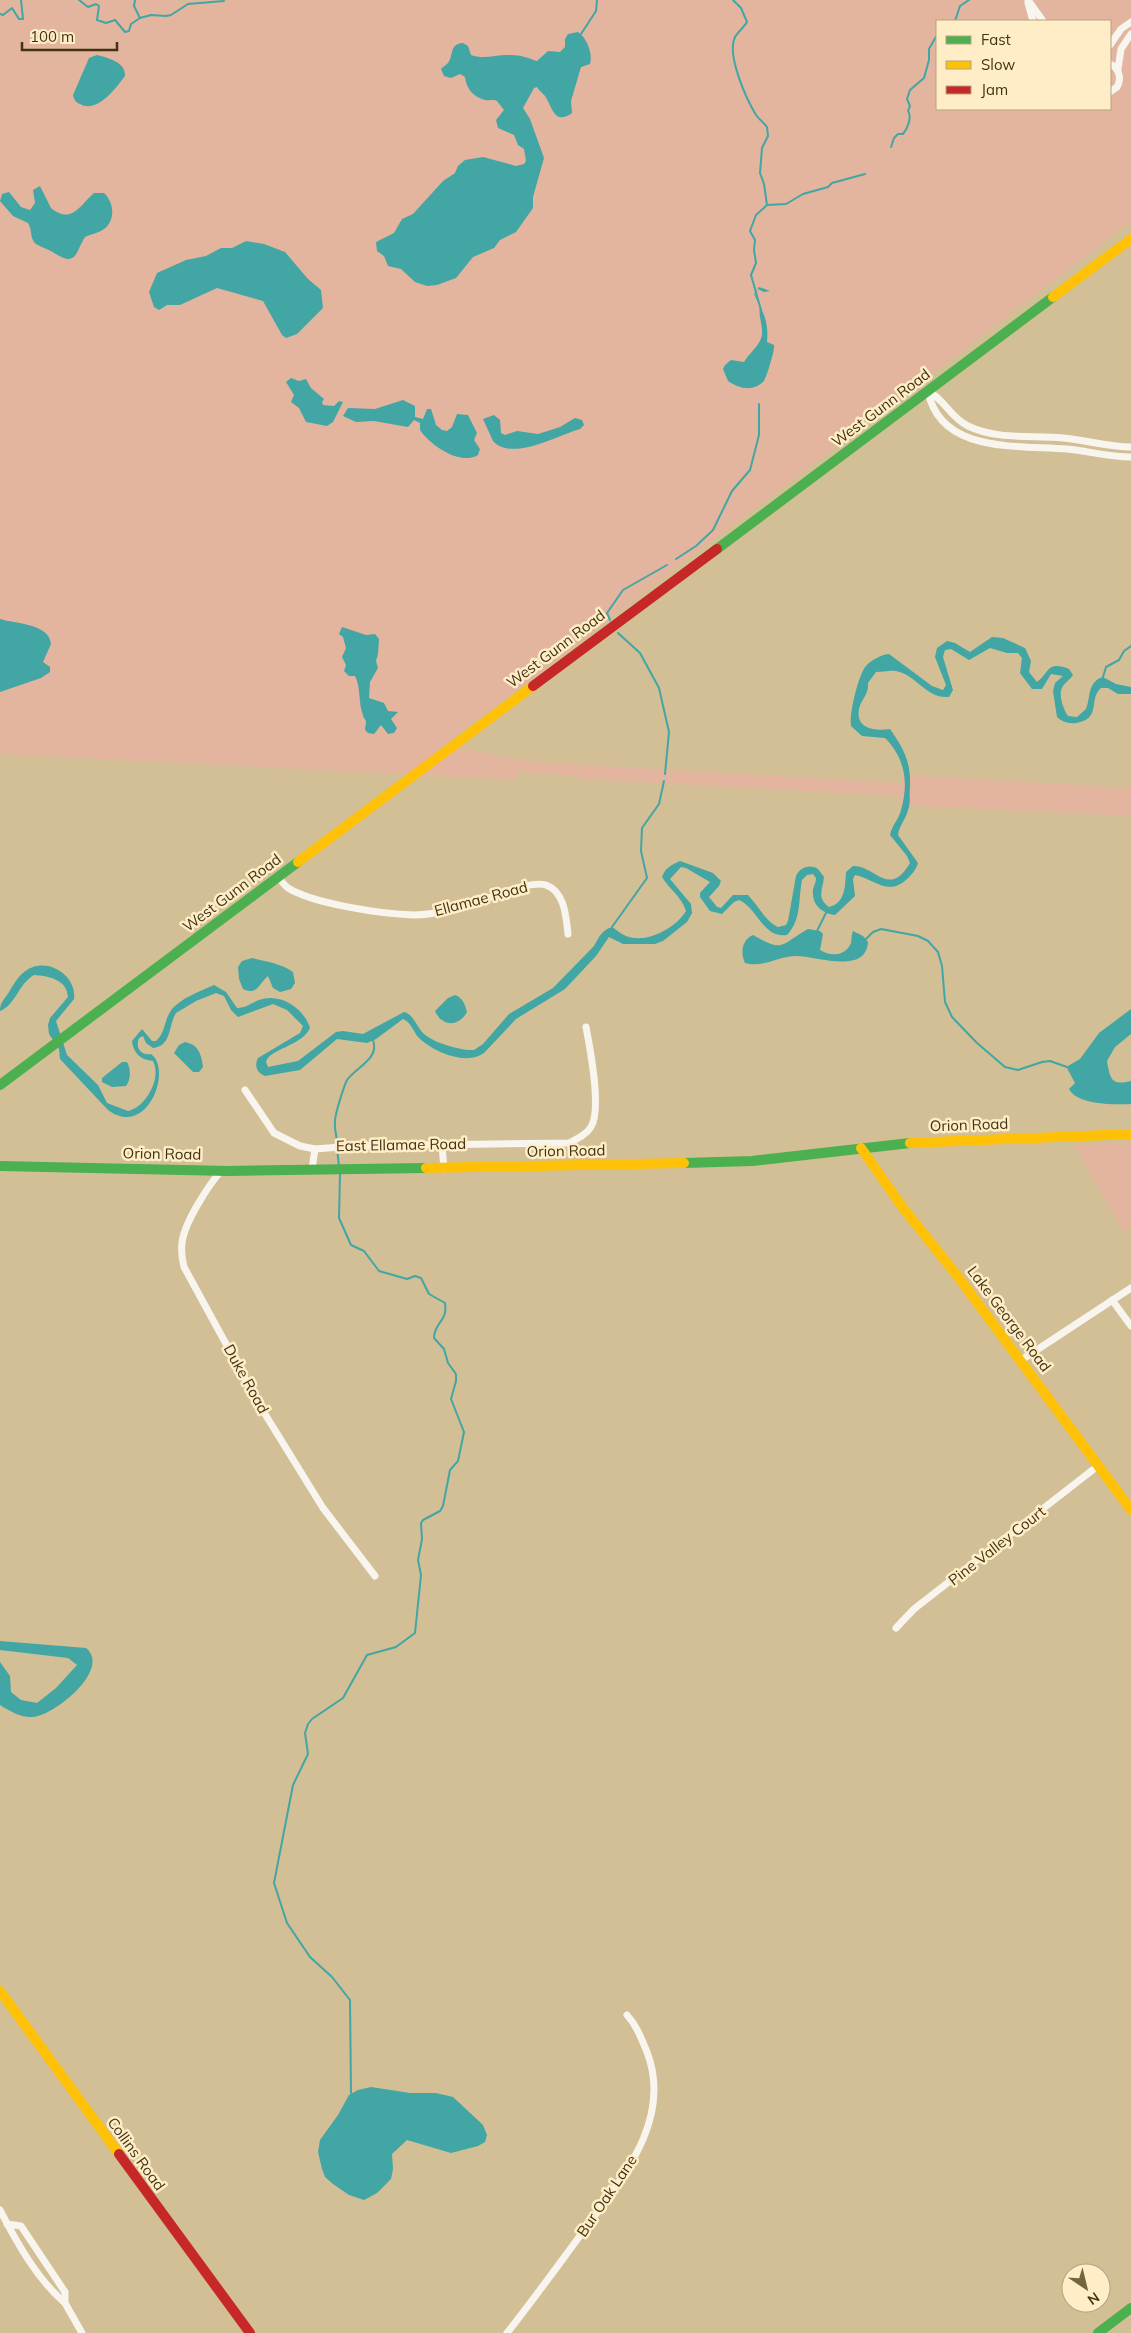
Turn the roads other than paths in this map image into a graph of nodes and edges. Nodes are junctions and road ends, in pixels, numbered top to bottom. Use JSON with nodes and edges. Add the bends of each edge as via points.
{"nodes":[{"id":1,"x":1028,"y":0,"type":"edge"},
{"id":2,"x":1033,"y":20,"type":"edge"},
{"id":3,"x":1042,"y":20,"type":"edge"},
{"id":4,"x":1131,"y":22,"type":"edge"},
{"id":5,"x":1131,"y":34,"type":"edge"},
{"id":6,"x":1111,"y":44,"type":"edge"},
{"id":7,"x":1111,"y":65,"type":"edge"},
{"id":8,"x":1118,"y":70,"type":"junction"},
{"id":9,"x":1111,"y":91,"type":"edge"},
{"id":10,"x":1131,"y":238,"type":"edge"},
{"id":11,"x":928,"y":391,"type":"junction"},
{"id":12,"x":960,"y":421,"type":"junction"},
{"id":13,"x":953,"y":429,"type":"junction"},
{"id":14,"x":1105,"y":444,"type":"junction"},
{"id":15,"x":1131,"y":446,"type":"edge"},
{"id":16,"x":1103,"y":455,"type":"junction"},
{"id":17,"x":1131,"y":457,"type":"edge"},
{"id":18,"x":278,"y":877,"type":"junction"},
{"id":19,"x":568,"y":934,"type":"dead end"},
{"id":20,"x":586,"y":1027,"type":"dead end"},
{"id":21,"x":0,"y":1086,"type":"edge"},
{"id":22,"x":245,"y":1090,"type":"dead end"},
{"id":23,"x":1131,"y":1134,"type":"edge"},
{"id":24,"x":442,"y":1145,"type":"junction"},
{"id":25,"x":861,"y":1148,"type":"junction"},
{"id":26,"x":315,"y":1149,"type":"junction"},
{"id":27,"x":0,"y":1166,"type":"edge"},
{"id":28,"x":444,"y":1169,"type":"junction"},
{"id":29,"x":221,"y":1170,"type":"junction"},
{"id":30,"x":312,"y":1170,"type":"junction"},
{"id":31,"x":1131,"y":1288,"type":"edge"},
{"id":32,"x":1112,"y":1300,"type":"junction"},
{"id":33,"x":1131,"y":1326,"type":"edge"},
{"id":34,"x":1020,"y":1361,"type":"junction"},
{"id":35,"x":1099,"y":1465,"type":"junction"},
{"id":36,"x":1131,"y":1510,"type":"edge"},
{"id":37,"x":375,"y":1576,"type":"dead end"},
{"id":38,"x":896,"y":1628,"type":"dead end"},
{"id":39,"x":0,"y":1991,"type":"edge"},
{"id":40,"x":627,"y":2015,"type":"dead end"},
{"id":41,"x":0,"y":2210,"type":"edge"},
{"id":42,"x":4,"y":2226,"type":"edge"},
{"id":43,"x":65,"y":2303,"type":"junction"},
{"id":44,"x":1131,"y":2308,"type":"edge"},
{"id":45,"x":82,"y":2333,"type":"edge"},
{"id":46,"x":250,"y":2333,"type":"edge"},
{"id":47,"x":507,"y":2333,"type":"edge"},
{"id":48,"x":1098,"y":2333,"type":"edge"}],
"edges":[{"from":1,"to":2,"type":"street"},
{"from":1,"to":3,"type":"street"},
{"from":4,"to":6,"type":"street","via":[[1121,29]]},
{"from":5,"to":8,"type":"street","via":[[1121,49]]},
{"from":7,"to":8,"type":"street"},
{"from":8,"to":9,"type":"street","via":[[1120,83]]},
{"from":10,"to":11,"type":"street","name":"West Gunn Road"},
{"from":11,"to":12,"type":"street","via":[[938,396]]},
{"from":11,"to":13,"type":"street","via":[[939,417]]},
{"from":11,"to":18,"type":"street","name":"West Gunn Road"},
{"from":12,"to":13,"type":"street"},
{"from":12,"to":14,"type":"street","via":[[978,431],[996,434],[1061,437]]},
{"from":13,"to":16,"type":"street","via":[[974,440],[1002,446],[1057,448]]},
{"from":14,"to":15,"type":"street"},
{"from":14,"to":16,"type":"street"},
{"from":16,"to":17,"type":"street"},
{"from":18,"to":19,"type":"street","name":"Ellamae Road","via":[[287,887],[313,899],[414,915],[456,909],[518,888],[544,884],[561,899]]},
{"from":18,"to":21,"type":"street","name":"West Gunn Road"},
{"from":20,"to":24,"type":"street","name":"East Ellamae Road","via":[[593,1062],[595,1115],[592,1125],[583,1135],[562,1143]]},
{"from":22,"to":26,"type":"street","name":"East Ellamae Road","via":[[274,1133],[300,1146]]},
{"from":23,"to":25,"type":"street","name":"Orion Road","via":[[952,1140]]},
{"from":24,"to":26,"type":"street","name":"East Ellamae Road"},
{"from":24,"to":28,"type":"street"},
{"from":25,"to":28,"type":"street","name":"Orion Road","via":[[752,1161]]},
{"from":25,"to":34,"type":"street","name":"Lake George Road"},
{"from":26,"to":30,"type":"street"},
{"from":27,"to":29,"type":"street","name":"Orion Road"},
{"from":28,"to":30,"type":"street","name":"Orion Road"},
{"from":29,"to":30,"type":"street","name":"Orion Road"},
{"from":29,"to":37,"type":"street","name":"Duke Road","via":[[186,1228],[181,1248],[184,1267],[260,1406],[323,1508]]},
{"from":31,"to":32,"type":"street"},
{"from":32,"to":33,"type":"street"},
{"from":32,"to":34,"type":"street"},
{"from":34,"to":35,"type":"street","name":"Lake George Road"},
{"from":35,"to":36,"type":"street","name":"Lake George Road"},
{"from":35,"to":38,"type":"street","name":"Pine Valley Court","via":[[914,1609]]},
{"from":39,"to":46,"type":"street","name":"Collins Road"},
{"from":40,"to":47,"type":"street","name":"Bur Oak Lane","via":[[636,2026],[653,2075],[652,2112],[645,2136],[609,2200]]},
{"from":41,"to":42,"type":"street"},
{"from":42,"to":43,"type":"street"},
{"from":42,"to":43,"type":"street","via":[[21,2226],[65,2292]]},
{"from":43,"to":45,"type":"street"},
{"from":44,"to":48,"type":"street"}]}
